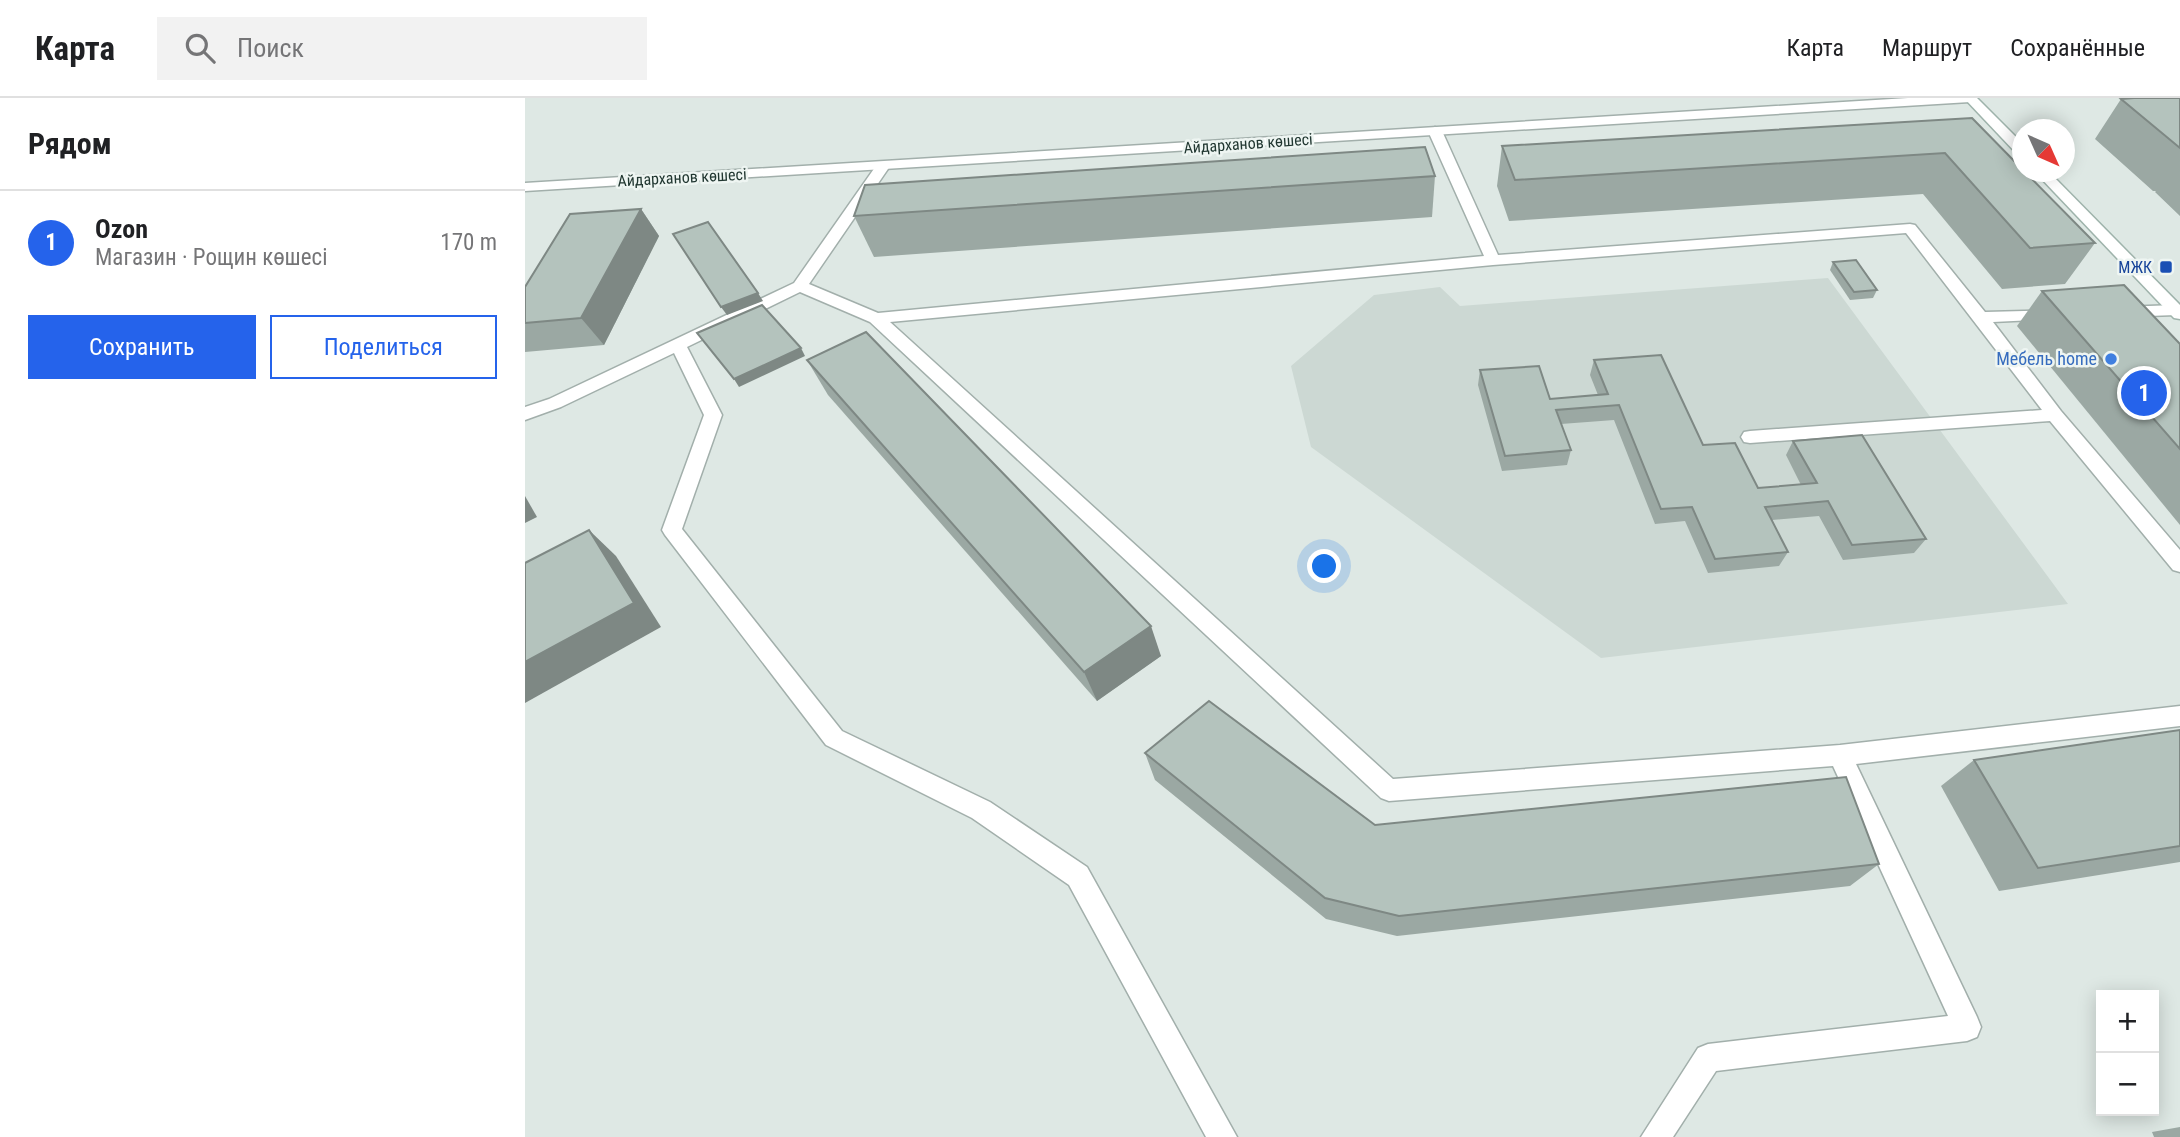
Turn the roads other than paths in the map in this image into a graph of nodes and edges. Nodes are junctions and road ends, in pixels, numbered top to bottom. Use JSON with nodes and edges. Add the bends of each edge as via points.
{"nodes":[{"id":1,"x":1971,"y":98,"type":"edge"},
{"id":2,"x":1435,"y":131,"type":"junction"},
{"id":3,"x":2012,"y":141,"type":"edge"},
{"id":4,"x":883,"y":166,"type":"junction"},
{"id":5,"x":2052,"y":182,"type":"edge"},
{"id":6,"x":525,"y":187,"type":"edge"},
{"id":7,"x":1493,"y":260,"type":"junction"},
{"id":8,"x":800,"y":286,"type":"junction"},
{"id":9,"x":2109,"y":312,"type":"edge"},
{"id":10,"x":2178,"y":312,"type":"edge"},
{"id":11,"x":2070,"y":314,"type":"edge"},
{"id":12,"x":1981,"y":317,"type":"junction"},
{"id":13,"x":876,"y":318,"type":"junction"},
{"id":14,"x":678,"y":345,"type":"junction"},
{"id":15,"x":525,"y":414,"type":"edge"},
{"id":16,"x":2055,"y":415,"type":"junction"},
{"id":17,"x":1750,"y":437,"type":"dead end"},
{"id":18,"x":2180,"y":564,"type":"edge"},
{"id":19,"x":2180,"y":716,"type":"edge"},
{"id":20,"x":1840,"y":755,"type":"junction"},
{"id":21,"x":1221,"y":1137,"type":"edge"},
{"id":22,"x":1656,"y":1137,"type":"edge"}],
"edges":[{"from":1,"to":2,"type":"street","name":"Айдарханов көшесі"},
{"from":1,"to":3,"type":"street"},
{"from":2,"to":4,"type":"street","name":"Айдарханов көшесі"},
{"from":2,"to":7,"type":"street"},
{"from":4,"to":6,"type":"street","name":"Айдарханов көшесі"},
{"from":4,"to":8,"type":"street"},
{"from":5,"to":10,"type":"street"},
{"from":7,"to":12,"type":"street","via":[[1910,228]]},
{"from":7,"to":13,"type":"street"},
{"from":8,"to":13,"type":"street"},
{"from":8,"to":14,"type":"street"},
{"from":9,"to":10,"type":"street"},
{"from":11,"to":12,"type":"street"},
{"from":12,"to":16,"type":"street"},
{"from":13,"to":20,"type":"street","via":[[1389,790]]},
{"from":14,"to":15,"type":"street"},
{"from":14,"to":21,"type":"street","via":[[713,415],[673,530],[834,738],[981,810],[1078,876]]},
{"from":16,"to":17,"type":"street"},
{"from":16,"to":18,"type":"street"},
{"from":19,"to":20,"type":"street"},
{"from":20,"to":22,"type":"street","via":[[1967,1027],[1708,1058]]}]}
